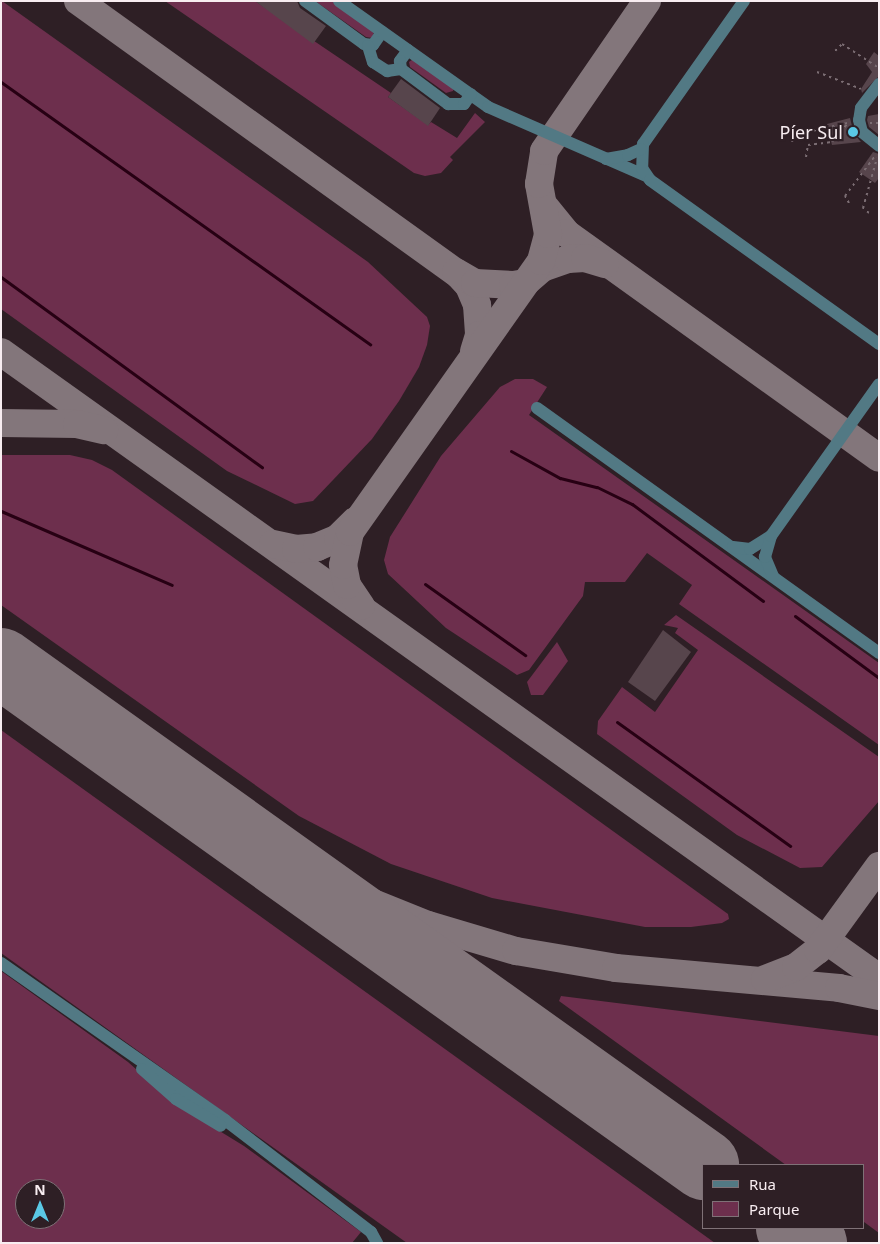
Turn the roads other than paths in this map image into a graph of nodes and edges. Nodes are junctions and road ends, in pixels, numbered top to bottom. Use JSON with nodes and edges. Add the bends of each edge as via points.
{"nodes":[{"id":1,"x":305,"y":1,"type":"edge"},
{"id":2,"x":340,"y":1,"type":"edge"},
{"id":3,"x":744,"y":1,"type":"edge"},
{"id":4,"x":382,"y":32,"type":"junction"},
{"id":5,"x":368,"y":46,"type":"junction"},
{"id":6,"x":408,"y":50,"type":"junction"},
{"id":7,"x":400,"y":69,"type":"junction"},
{"id":8,"x":879,"y":84,"type":"edge"},
{"id":9,"x":471,"y":94,"type":"junction"},
{"id":10,"x":879,"y":146,"type":"edge"},
{"id":11,"x":641,"y":149,"type":"junction"},
{"id":12,"x":606,"y":159,"type":"junction"},
{"id":13,"x":646,"y":176,"type":"junction"},
{"id":14,"x":878,"y":344,"type":"edge"},
{"id":15,"x":879,"y":384,"type":"edge"},
{"id":16,"x":537,"y":408,"type":"dead end"},
{"id":17,"x":771,"y":536,"type":"junction"},
{"id":18,"x":729,"y":546,"type":"junction"},
{"id":19,"x":775,"y":578,"type":"junction"},
{"id":20,"x":879,"y":653,"type":"edge"},
{"id":21,"x":1,"y":963,"type":"edge"},
{"id":22,"x":377,"y":1243,"type":"edge"}],
"edges":[{"from":1,"to":5,"type":"lane"},
{"from":2,"to":4,"type":"lane"},
{"from":3,"to":11,"type":"lane"},
{"from":4,"to":5,"type":"lane","via":[[373,45]]},
{"from":4,"to":6,"type":"lane"},
{"from":5,"to":7,"type":"lane","via":[[373,62],[387,72]]},
{"from":6,"to":7,"type":"lane","via":[[400,61]]},
{"from":6,"to":9,"type":"lane"},
{"from":7,"to":9,"type":"lane","via":[[448,104],[464,104]]},
{"from":8,"to":10,"type":"lane","via":[[861,108],[859,120],[862,132]]},
{"from":9,"to":12,"type":"lane","via":[[504,116]]},
{"from":11,"to":12,"type":"lane","via":[[628,156]]},
{"from":11,"to":13,"type":"lane","via":[[640,162]]},
{"from":12,"to":13,"type":"lane"},
{"from":13,"to":14,"type":"lane"},
{"from":15,"to":17,"type":"lane"},
{"from":16,"to":18,"type":"lane"},
{"from":17,"to":18,"type":"lane","via":[[750,549]]},
{"from":17,"to":19,"type":"lane","via":[[765,557]]},
{"from":18,"to":19,"type":"lane"},
{"from":19,"to":20,"type":"lane"},
{"from":21,"to":22,"type":"lane","via":[[258,1146],[372,1232]]}]}
